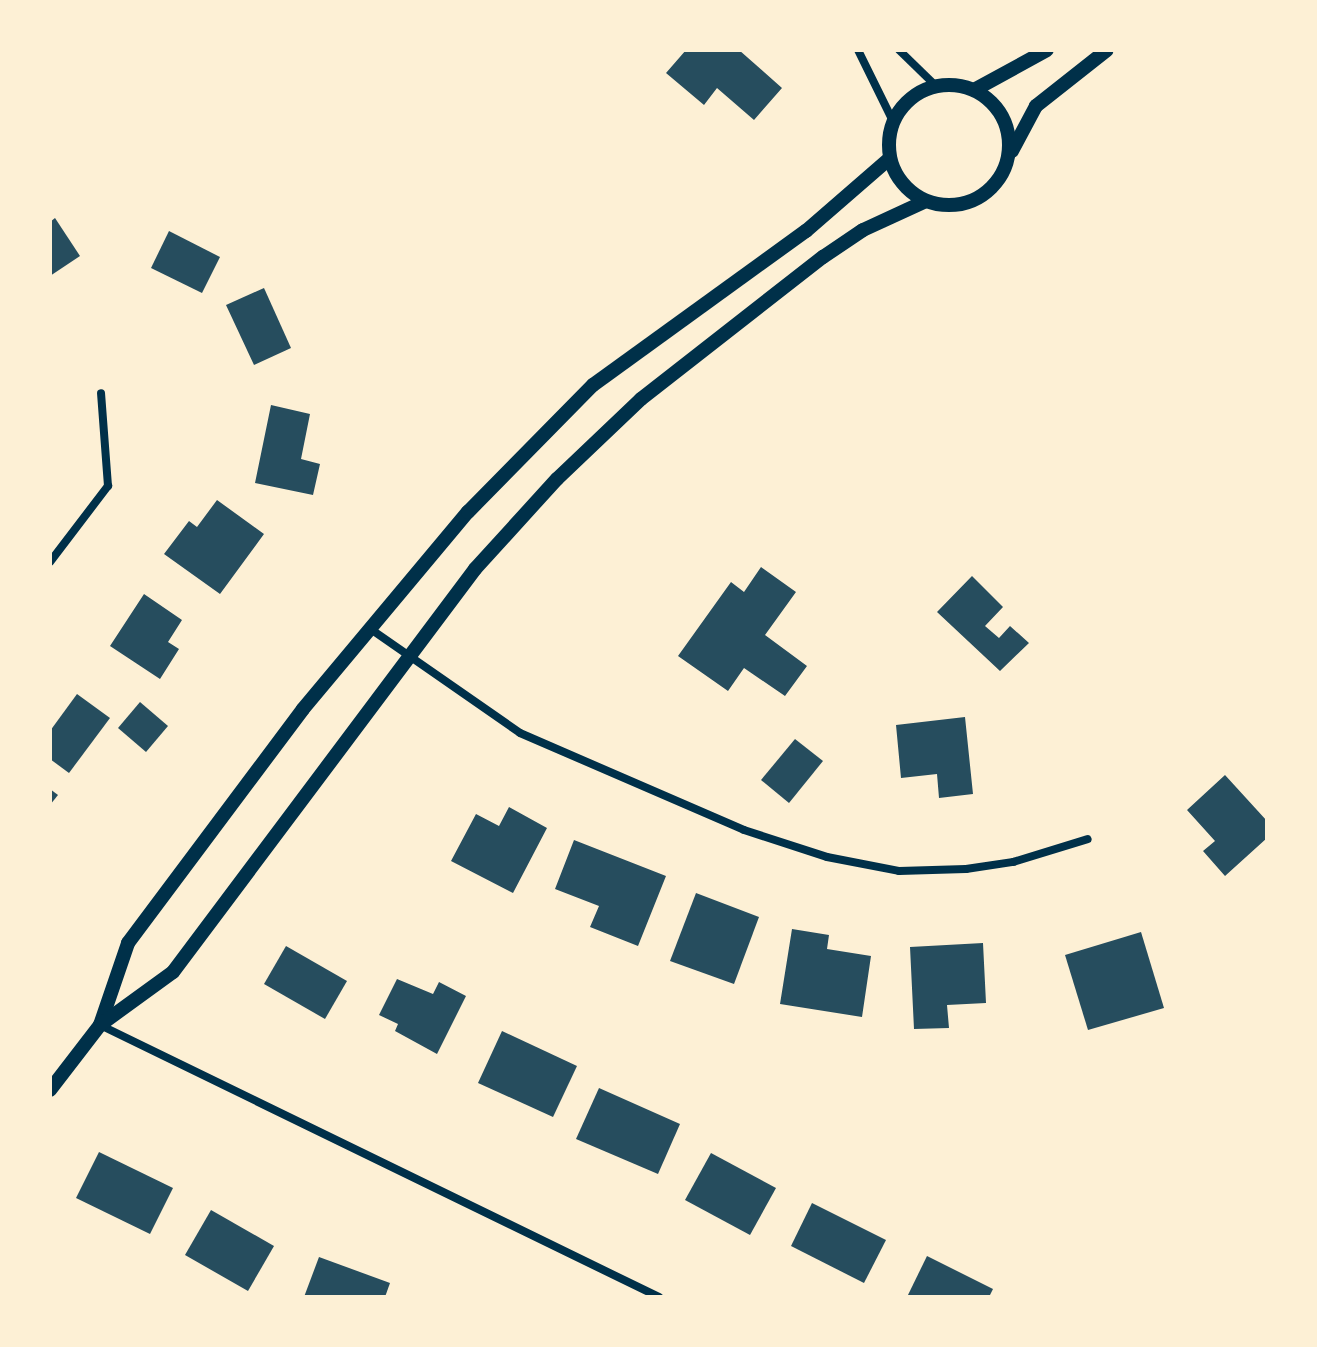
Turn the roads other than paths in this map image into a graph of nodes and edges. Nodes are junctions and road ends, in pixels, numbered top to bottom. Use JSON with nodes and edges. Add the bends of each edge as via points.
{"nodes":[{"id":1,"x":858,"y":50,"type":"edge"},
{"id":2,"x":899,"y":50,"type":"edge"},
{"id":3,"x":1047,"y":50,"type":"edge"},
{"id":4,"x":1107,"y":50,"type":"edge"},
{"id":5,"x":936,"y":86,"type":"junction"},
{"id":6,"x":974,"y":90,"type":"junction"},
{"id":7,"x":893,"y":121,"type":"junction"},
{"id":8,"x":890,"y":158,"type":"junction"},
{"id":9,"x":1008,"y":159,"type":"junction"},
{"id":10,"x":926,"y":201,"type":"junction"},
{"id":11,"x":101,"y":393,"type":"dead end"},
{"id":12,"x":50,"y":562,"type":"edge"},
{"id":13,"x":372,"y":630,"type":"junction"},
{"id":14,"x":408,"y":657,"type":"junction"},
{"id":15,"x":1088,"y":839,"type":"dead end"},
{"id":16,"x":100,"y":1025,"type":"junction"},
{"id":17,"x":50,"y":1090,"type":"edge"},
{"id":18,"x":659,"y":1297,"type":"edge"}],
"edges":[{"from":1,"to":7,"type":"street"},
{"from":2,"to":5,"type":"street"},
{"from":3,"to":6,"type":"street"},
{"from":4,"to":9,"type":"street","via":[[1036,106]]},
{"from":5,"to":6,"type":"street"},
{"from":5,"to":7,"type":"street","via":[[904,105]]},
{"from":6,"to":9,"type":"street","via":[[1003,119]]},
{"from":7,"to":8,"type":"street"},
{"from":8,"to":10,"type":"street","via":[[909,191]]},
{"from":8,"to":13,"type":"street","via":[[806,231],[593,385],[468,512]]},
{"from":9,"to":10,"type":"street","via":[[993,186],[967,203]]},
{"from":10,"to":14,"type":"street","via":[[863,230],[823,257],[641,399],[478,565]]},
{"from":11,"to":12,"type":"street","via":[[108,486]]},
{"from":13,"to":14,"type":"street"},
{"from":13,"to":16,"type":"street","via":[[303,709],[128,943]]},
{"from":14,"to":15,"type":"street","via":[[520,733],[744,830],[827,857],[899,871],[966,869],[1013,862]]},
{"from":14,"to":16,"type":"street","via":[[173,972]]},
{"from":16,"to":17,"type":"street"},
{"from":16,"to":18,"type":"street"}]}
